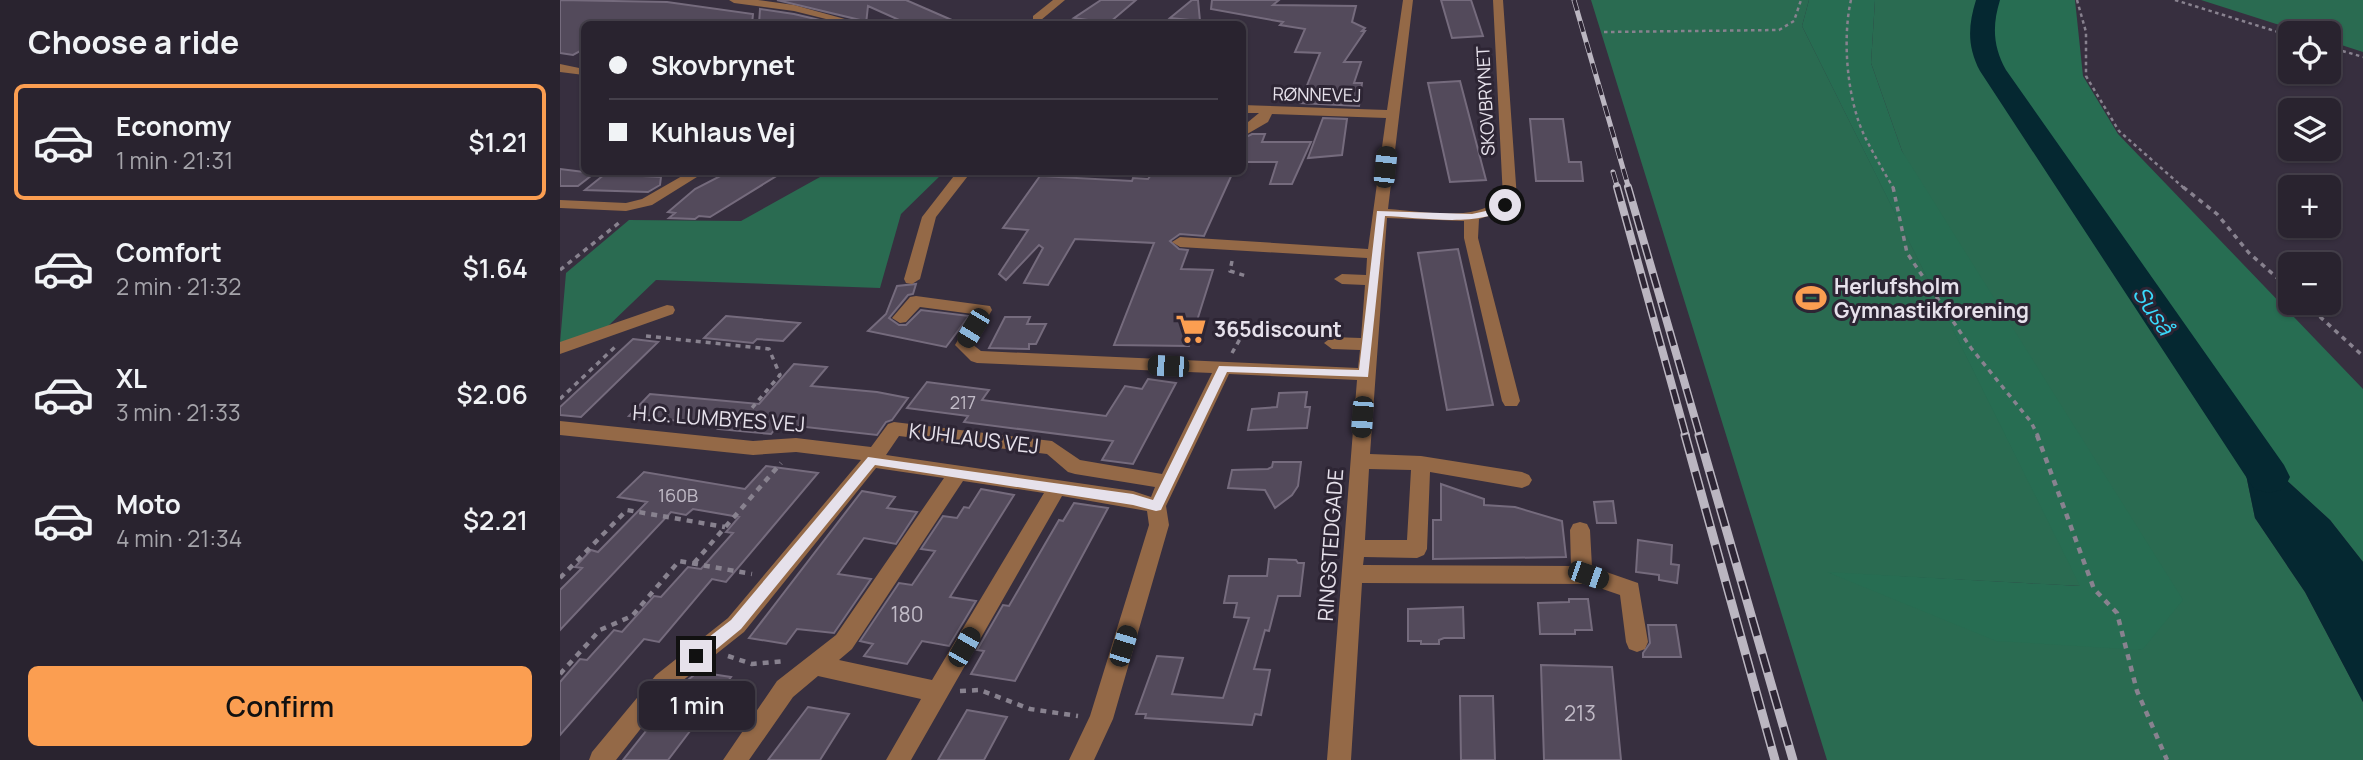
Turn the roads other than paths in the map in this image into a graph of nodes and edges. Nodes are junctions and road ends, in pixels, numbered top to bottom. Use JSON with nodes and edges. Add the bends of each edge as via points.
{"nodes":[{"id":1,"x":734,"y":0,"type":"edge"},
{"id":2,"x":1060,"y":0,"type":"edge"},
{"id":3,"x":1408,"y":0,"type":"edge"},
{"id":4,"x":1498,"y":0,"type":"edge"},
{"id":5,"x":1037,"y":18,"type":"dead end"},
{"id":6,"x":846,"y":21,"type":"edge"},
{"id":7,"x":560,"y":68,"type":"edge"},
{"id":8,"x":581,"y":72,"type":"edge"},
{"id":9,"x":1246,"y":109,"type":"edge"},
{"id":10,"x":1267,"y":111,"type":"junction"},
{"id":11,"x":1391,"y":114,"type":"junction"},
{"id":12,"x":1246,"y":130,"type":"edge"},
{"id":13,"x":693,"y":175,"type":"edge"},
{"id":14,"x":962,"y":175,"type":"edge"},
{"id":15,"x":560,"y":204,"type":"edge"},
{"id":16,"x":1380,"y":213,"type":"junction"},
{"id":17,"x":1472,"y":217,"type":"junction"},
{"id":18,"x":1180,"y":242,"type":"dead end"},
{"id":19,"x":1375,"y":254,"type":"junction"},
{"id":20,"x":912,"y":279,"type":"dead end"},
{"id":21,"x":1342,"y":279,"type":"dead end"},
{"id":22,"x":1374,"y":280,"type":"junction"},
{"id":23,"x":667,"y":310,"type":"dead end"},
{"id":24,"x":900,"y":318,"type":"dead end"},
{"id":25,"x":1332,"y":343,"type":"dead end"},
{"id":26,"x":1367,"y":344,"type":"junction"},
{"id":27,"x":560,"y":348,"type":"edge"},
{"id":28,"x":1223,"y":368,"type":"junction"},
{"id":29,"x":1364,"y":374,"type":"junction"},
{"id":30,"x":1511,"y":401,"type":"dead end"},
{"id":31,"x":560,"y":428,"type":"edge"},
{"id":32,"x":874,"y":457,"type":"junction"},
{"id":33,"x":1359,"y":461,"type":"junction"},
{"id":34,"x":1421,"y":463,"type":"junction"},
{"id":35,"x":959,"y":472,"type":"junction"},
{"id":36,"x":1522,"y":480,"type":"dead end"},
{"id":37,"x":1168,"y":482,"type":"junction"},
{"id":38,"x":1057,"y":488,"type":"junction"},
{"id":39,"x":1156,"y":506,"type":"junction"},
{"id":40,"x":1580,"y":530,"type":"dead end"},
{"id":41,"x":1353,"y":548,"type":"junction"},
{"id":42,"x":1351,"y":574,"type":"junction"},
{"id":43,"x":1582,"y":575,"type":"junction"},
{"id":44,"x":1637,"y":642,"type":"dead end"},
{"id":45,"x":815,"y":665,"type":"junction"},
{"id":46,"x":938,"y":692,"type":"junction"},
{"id":47,"x":601,"y":760,"type":"edge"},
{"id":48,"x":735,"y":760,"type":"edge"},
{"id":49,"x":898,"y":760,"type":"edge"},
{"id":50,"x":1081,"y":760,"type":"edge"},
{"id":51,"x":1339,"y":760,"type":"edge"}],
"edges":[{"from":1,"to":6,"type":"street"},
{"from":2,"to":5,"type":"street"},
{"from":3,"to":11,"type":"street","name":"RINGSTEDGADE"},
{"from":4,"to":17,"type":"street","name":"SKOVBRYNET","via":[[1510,199],[1498,211]]},
{"from":7,"to":8,"type":"street"},
{"from":9,"to":10,"type":"street","name":"RØNNEVEJ"},
{"from":10,"to":11,"type":"street","name":"RØNNEVEJ"},
{"from":10,"to":12,"type":"street"},
{"from":11,"to":16,"type":"street","name":"RINGSTEDGADE"},
{"from":13,"to":15,"type":"street","via":[[647,201],[626,207]]},
{"from":14,"to":20,"type":"street","via":[[929,217]]},
{"from":16,"to":17,"type":"street","name":"SKOVBRYNET"},
{"from":16,"to":19,"type":"street","name":"RINGSTEDGADE"},
{"from":17,"to":30,"type":"street","via":[[1471,238]]},
{"from":18,"to":19,"type":"street"},
{"from":19,"to":22,"type":"street","name":"RINGSTEDGADE"},
{"from":21,"to":22,"type":"street"},
{"from":22,"to":26,"type":"street","name":"RINGSTEDGADE"},
{"from":23,"to":27,"type":"street"},
{"from":24,"to":28,"type":"street","via":[[916,302],[984,310],[963,345],[977,357]]},
{"from":25,"to":26,"type":"street"},
{"from":26,"to":29,"type":"street","name":"RINGSTEDGADE"},
{"from":28,"to":29,"type":"street"},
{"from":28,"to":37,"type":"street"},
{"from":29,"to":33,"type":"street","name":"RINGSTEDGADE"},
{"from":31,"to":32,"type":"street","name":"H.C. LUMBYES VEJ","via":[[753,448],[796,446]]},
{"from":32,"to":35,"type":"street","name":"KUHLAUS VEJ"},
{"from":32,"to":37,"type":"street","name":"KUHLAUS VEJ","via":[[894,429],[1052,448],[1074,467]]},
{"from":32,"to":47,"type":"street","name":"KUHLAUS VEJ","via":[[736,625],[664,681]]},
{"from":33,"to":34,"type":"street"},
{"from":33,"to":41,"type":"street","name":"RINGSTEDGADE"},
{"from":34,"to":36,"type":"street"},
{"from":34,"to":41,"type":"street","via":[[1416,549]]},
{"from":35,"to":38,"type":"street","name":"KUHLAUS VEJ"},
{"from":35,"to":45,"type":"street","name":"KUHLAUS VEJ","via":[[844,642]]},
{"from":37,"to":39,"type":"street"},
{"from":38,"to":39,"type":"street","name":"KUHLAUS VEJ"},
{"from":38,"to":46,"type":"street"},
{"from":39,"to":50,"type":"street","via":[[1159,525],[1101,719]]},
{"from":40,"to":43,"type":"street"},
{"from":41,"to":42,"type":"street","name":"RINGSTEDGADE"},
{"from":42,"to":43,"type":"street"},
{"from":42,"to":51,"type":"street","name":"RINGSTEDGADE"},
{"from":43,"to":44,"type":"street","via":[[1630,589]]},
{"from":45,"to":46,"type":"street"},
{"from":45,"to":48,"type":"street","name":"KUHLAUS VEJ","via":[[785,689]]},
{"from":46,"to":49,"type":"street"}]}
